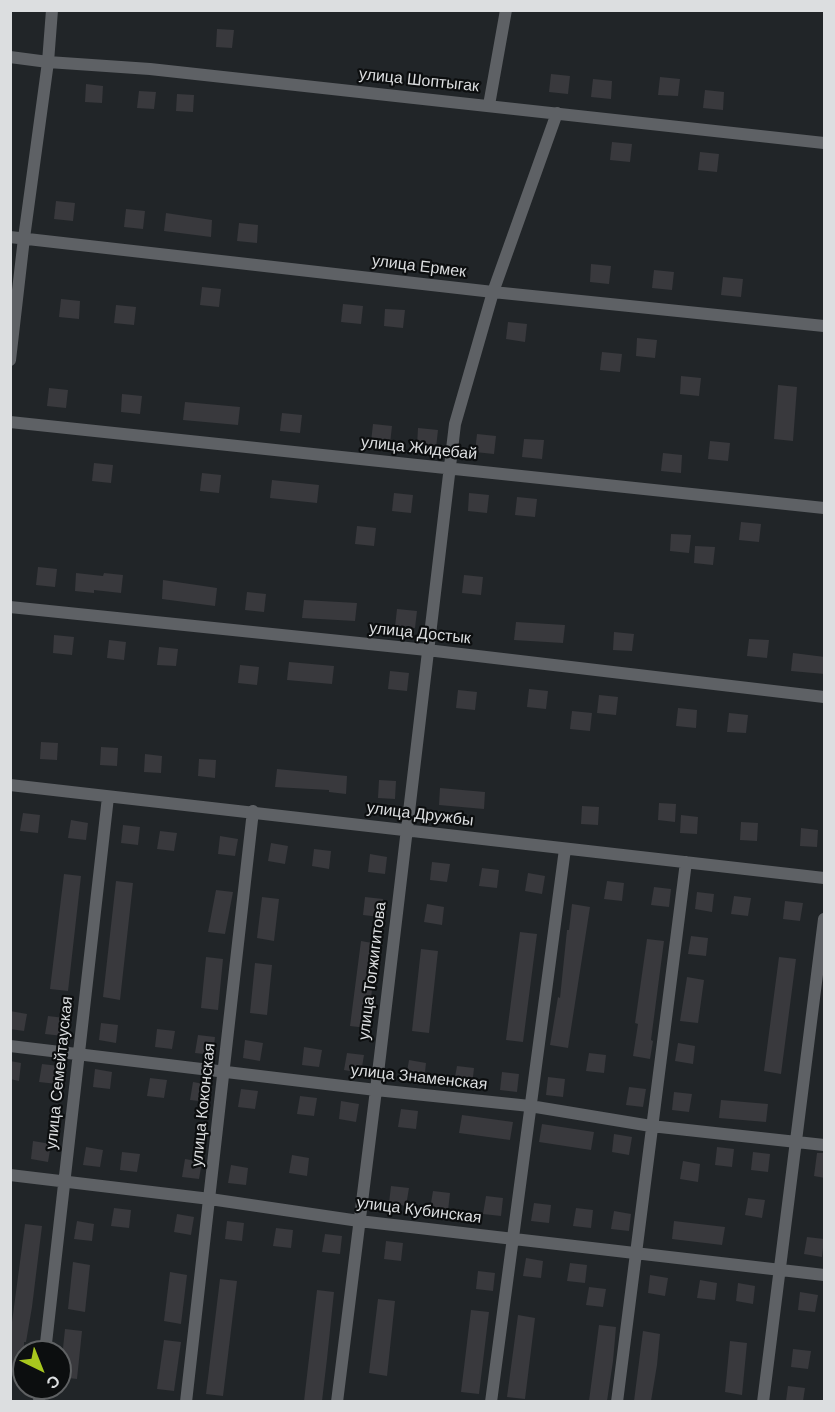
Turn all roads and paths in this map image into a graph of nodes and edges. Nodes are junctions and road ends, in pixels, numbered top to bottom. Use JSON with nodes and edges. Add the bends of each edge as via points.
{"nodes":[{"id":1,"x":52,"y":10,"type":"edge"},
{"id":2,"x":506,"y":10,"type":"edge"},
{"id":3,"x":10,"y":57,"type":"edge"},
{"id":4,"x":48,"y":63,"type":"junction"},
{"id":5,"x":489,"y":105,"type":"junction"},
{"id":6,"x":557,"y":113,"type":"junction"},
{"id":7,"x":825,"y":142,"type":"edge"},
{"id":8,"x":10,"y":237,"type":"edge"},
{"id":9,"x":24,"y":238,"type":"junction"},
{"id":10,"x":493,"y":292,"type":"junction"},
{"id":11,"x":825,"y":326,"type":"edge"},
{"id":12,"x":10,"y":360,"type":"edge"},
{"id":13,"x":10,"y":422,"type":"edge"},
{"id":14,"x":448,"y":469,"type":"junction"},
{"id":15,"x":825,"y":508,"type":"edge"},
{"id":16,"x":10,"y":607,"type":"edge"},
{"id":17,"x":427,"y":650,"type":"junction"},
{"id":18,"x":825,"y":697,"type":"edge"},
{"id":19,"x":10,"y":785,"type":"edge"},
{"id":20,"x":108,"y":796,"type":"junction"},
{"id":21,"x":254,"y":811,"type":"junction"},
{"id":22,"x":406,"y":830,"type":"junction"},
{"id":23,"x":565,"y":849,"type":"junction"},
{"id":24,"x":686,"y":862,"type":"junction"},
{"id":25,"x":825,"y":878,"type":"edge"},
{"id":26,"x":825,"y":920,"type":"edge"},
{"id":27,"x":10,"y":1046,"type":"edge"},
{"id":28,"x":77,"y":1054,"type":"junction"},
{"id":29,"x":224,"y":1071,"type":"junction"},
{"id":30,"x":376,"y":1090,"type":"junction"},
{"id":31,"x":530,"y":1106,"type":"junction"},
{"id":32,"x":651,"y":1126,"type":"junction"},
{"id":33,"x":797,"y":1142,"type":"junction"},
{"id":34,"x":825,"y":1145,"type":"edge"},
{"id":35,"x":10,"y":1175,"type":"edge"},
{"id":36,"x":65,"y":1182,"type":"junction"},
{"id":37,"x":210,"y":1200,"type":"junction"},
{"id":38,"x":358,"y":1221,"type":"junction"},
{"id":39,"x":514,"y":1238,"type":"junction"},
{"id":40,"x":637,"y":1252,"type":"junction"},
{"id":41,"x":781,"y":1270,"type":"junction"},
{"id":42,"x":825,"y":1275,"type":"edge"},
{"id":43,"x":46,"y":1340,"type":"edge"},
{"id":44,"x":186,"y":1401,"type":"edge"},
{"id":45,"x":337,"y":1401,"type":"edge"},
{"id":46,"x":491,"y":1401,"type":"edge"},
{"id":47,"x":617,"y":1401,"type":"edge"},
{"id":48,"x":763,"y":1401,"type":"edge"}],
"edges":[{"from":1,"to":4,"type":"street"},
{"from":2,"to":5,"type":"street"},
{"from":3,"to":4,"type":"street","name":"улица Шоптыгак"},
{"from":4,"to":5,"type":"street","name":"улица Шоптыгак","via":[[150,69]]},
{"from":4,"to":9,"type":"street"},
{"from":5,"to":6,"type":"street","name":"улица Шоптыгак"},
{"from":6,"to":7,"type":"street","name":"улица Шоптыгак"},
{"from":6,"to":10,"type":"street","name":"улица Тогжигитова"},
{"from":8,"to":9,"type":"street","name":"улица Ермек"},
{"from":9,"to":10,"type":"street","name":"улица Ермек"},
{"from":9,"to":12,"type":"street"},
{"from":10,"to":11,"type":"street","name":"улица Ермек"},
{"from":10,"to":14,"type":"street","name":"улица Тогжигитова","via":[[454,424]]},
{"from":13,"to":14,"type":"street","name":"улица Жидебай"},
{"from":14,"to":15,"type":"street","name":"улица Жидебай"},
{"from":14,"to":17,"type":"street","name":"улица Тогжигитова"},
{"from":16,"to":17,"type":"street","name":"улица Достык"},
{"from":17,"to":18,"type":"street","name":"улица Достык"},
{"from":17,"to":22,"type":"street","name":"улица Тогжигитова"},
{"from":19,"to":20,"type":"street","name":"улица Дружбы"},
{"from":20,"to":21,"type":"street","name":"улица Дружбы"},
{"from":20,"to":28,"type":"street","name":"улица Семейтауская"},
{"from":21,"to":22,"type":"street","name":"улица Дружбы"},
{"from":21,"to":29,"type":"street","name":"улица Коконская"},
{"from":22,"to":23,"type":"street","name":"улица Дружбы"},
{"from":22,"to":30,"type":"street","name":"улица Тогжигитова"},
{"from":23,"to":24,"type":"street","name":"улица Дружбы"},
{"from":23,"to":31,"type":"street"},
{"from":24,"to":25,"type":"street","name":"улица Дружбы"},
{"from":24,"to":32,"type":"street"},
{"from":26,"to":33,"type":"street"},
{"from":27,"to":28,"type":"street","name":"улица Знаменская"},
{"from":28,"to":29,"type":"street","name":"улица Знаменская"},
{"from":28,"to":36,"type":"street","name":"улица Семейтауская"},
{"from":29,"to":30,"type":"street","name":"улица Знаменская"},
{"from":29,"to":37,"type":"street","name":"улица Коконская"},
{"from":30,"to":31,"type":"street","name":"улица Знаменская"},
{"from":30,"to":38,"type":"street","name":"улица Тогжигитова"},
{"from":31,"to":32,"type":"street","name":"улица Знаменская"},
{"from":31,"to":39,"type":"street"},
{"from":32,"to":33,"type":"street","name":"улица Знаменская"},
{"from":32,"to":40,"type":"street"},
{"from":33,"to":34,"type":"street","name":"улица Знаменская"},
{"from":33,"to":41,"type":"street"},
{"from":35,"to":36,"type":"street","name":"улица Кубинская"},
{"from":36,"to":37,"type":"street","name":"улица Кубинская"},
{"from":36,"to":43,"type":"street","name":"улица Семейтауская"},
{"from":37,"to":38,"type":"street","name":"улица Кубинская"},
{"from":37,"to":44,"type":"street","name":"улица Коконская"},
{"from":38,"to":39,"type":"street","name":"улица Кубинская"},
{"from":38,"to":45,"type":"street","name":"улица Тогжигитова"},
{"from":39,"to":40,"type":"street","name":"улица Кубинская"},
{"from":39,"to":46,"type":"street"},
{"from":40,"to":41,"type":"street","name":"улица Кубинская"},
{"from":40,"to":47,"type":"street"},
{"from":41,"to":42,"type":"street","name":"улица Кубинская"},
{"from":41,"to":48,"type":"street"}]}
